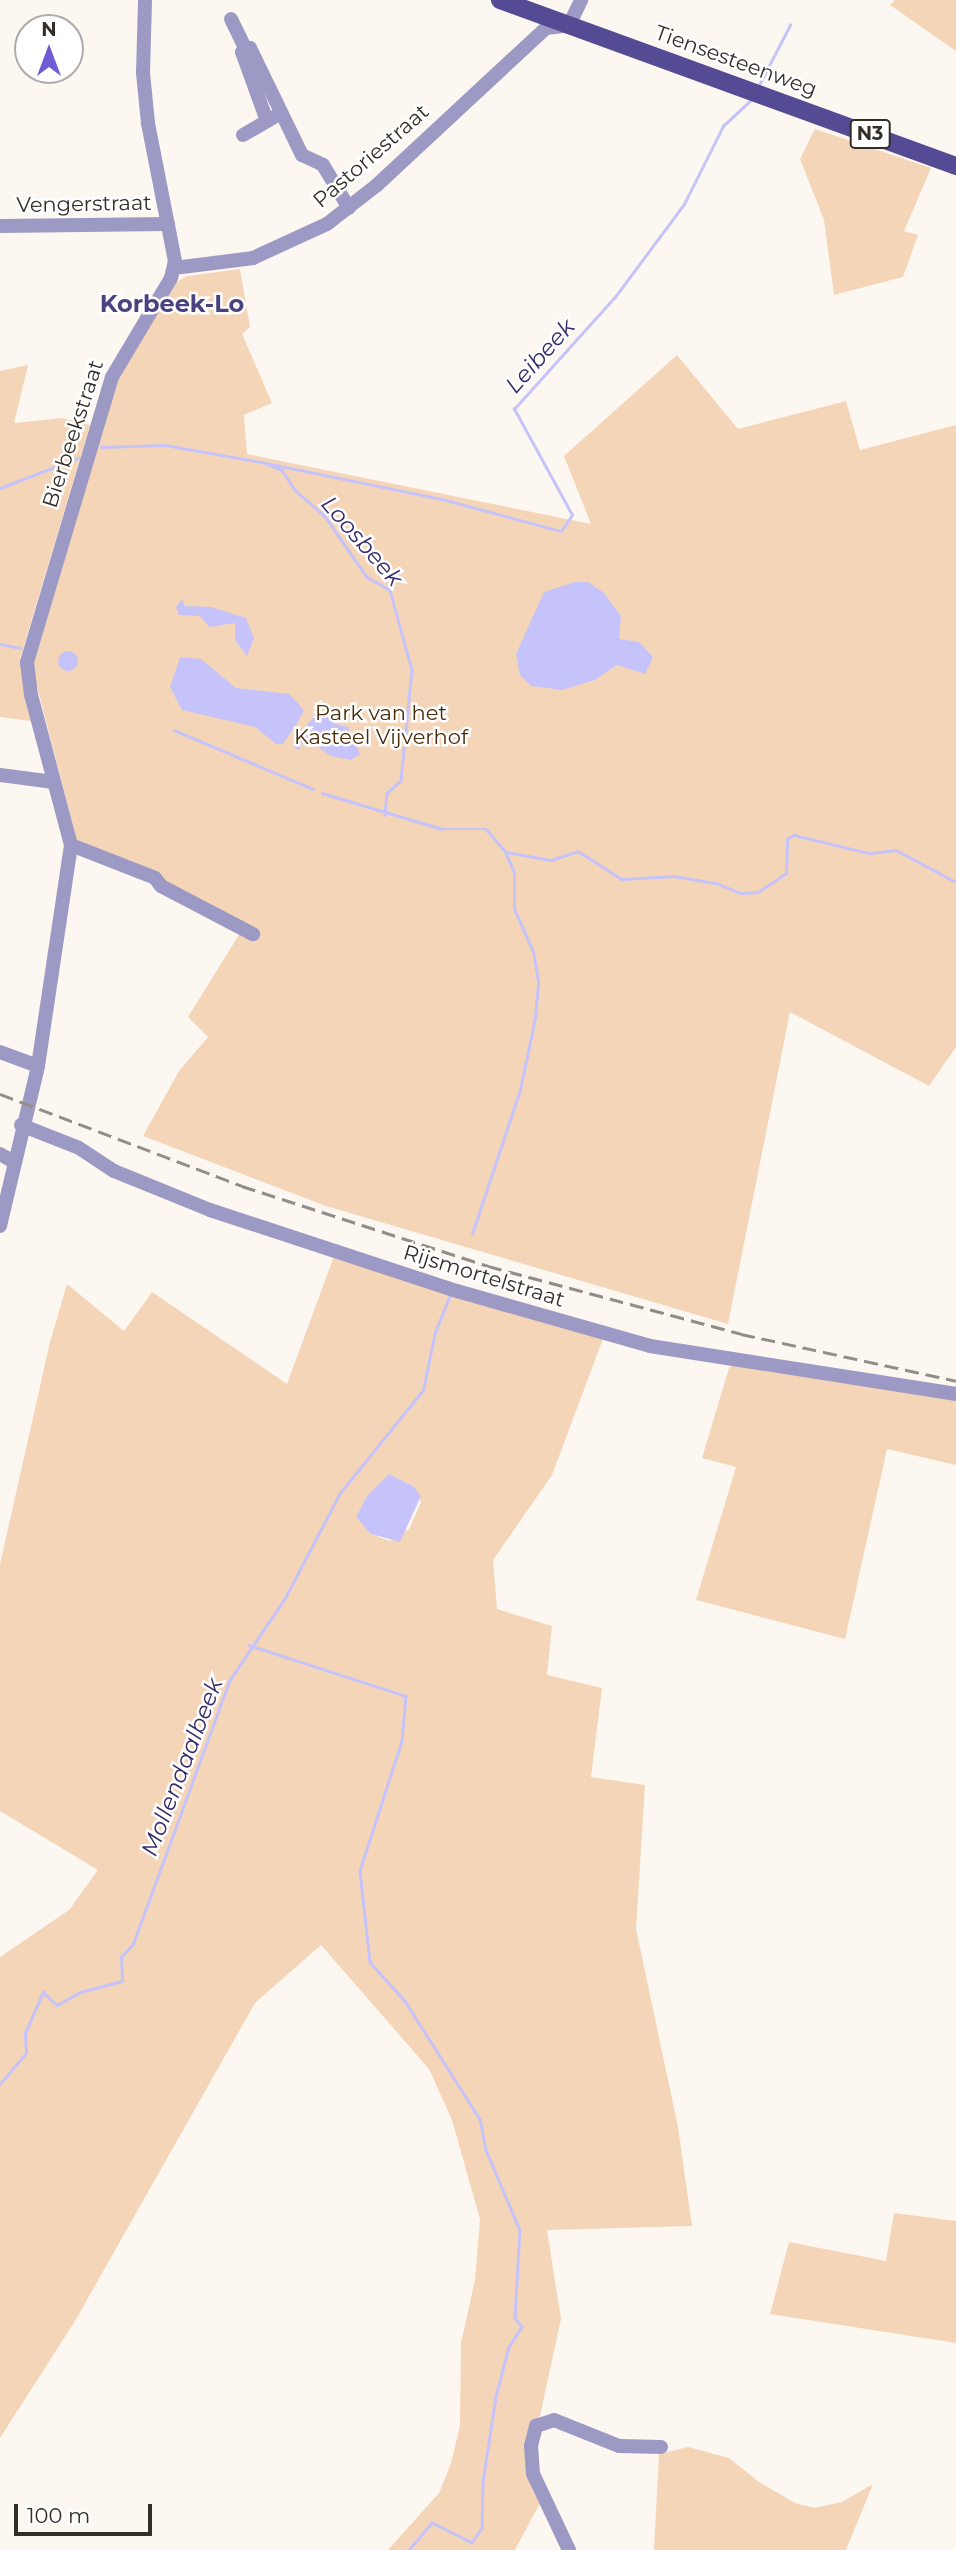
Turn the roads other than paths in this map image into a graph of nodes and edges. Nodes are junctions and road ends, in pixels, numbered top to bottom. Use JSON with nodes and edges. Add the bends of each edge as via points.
{"nodes":[{"id":1,"x":145,"y":0,"type":"edge"},
{"id":2,"x":500,"y":0,"type":"edge"},
{"id":3,"x":581,"y":0,"type":"edge"},
{"id":4,"x":231,"y":19,"type":"dead end"},
{"id":5,"x":569,"y":25,"type":"junction"},
{"id":6,"x":246,"y":50,"type":"junction"},
{"id":7,"x":281,"y":113,"type":"junction"},
{"id":8,"x":267,"y":121,"type":"junction"},
{"id":9,"x":243,"y":135,"type":"dead end"},
{"id":10,"x":956,"y":166,"type":"edge"},
{"id":11,"x":349,"y":208,"type":"junction"},
{"id":12,"x":168,"y":224,"type":"junction"},
{"id":13,"x":0,"y":226,"type":"edge"},
{"id":14,"x":174,"y":268,"type":"junction"},
{"id":15,"x":0,"y":775,"type":"edge"},
{"id":16,"x":54,"y":782,"type":"junction"},
{"id":17,"x":71,"y":845,"type":"junction"},
{"id":18,"x":253,"y":934,"type":"dead end"},
{"id":19,"x":0,"y":1052,"type":"edge"},
{"id":20,"x":38,"y":1066,"type":"junction"},
{"id":21,"x":21,"y":1125,"type":"junction"},
{"id":22,"x":0,"y":1154,"type":"edge"},
{"id":23,"x":13,"y":1162,"type":"junction"},
{"id":24,"x":0,"y":1226,"type":"edge"},
{"id":25,"x":956,"y":1394,"type":"edge"},
{"id":26,"x":661,"y":2447,"type":"dead end"},
{"id":27,"x":569,"y":2550,"type":"edge"}],
"edges":[{"from":1,"to":12,"type":"street","via":[[144,86]]},
{"from":2,"to":5,"type":"main road","name":"Tiensesteenweg","number":"N3"},
{"from":3,"to":5,"type":"street"},
{"from":4,"to":6,"type":"street"},
{"from":5,"to":10,"type":"main road","name":"Tiensesteenweg","number":"N3"},
{"from":5,"to":11,"type":"street","name":"Pastoriestraat","via":[[546,28]]},
{"from":6,"to":7,"type":"street","via":[[250,48]]},
{"from":6,"to":8,"type":"street","via":[[242,52]]},
{"from":7,"to":8,"type":"street"},
{"from":7,"to":11,"type":"street","via":[[302,155],[323,165]]},
{"from":8,"to":9,"type":"street"},
{"from":11,"to":14,"type":"street","name":"Pastoriestraat","via":[[301,238],[253,258]]},
{"from":12,"to":13,"type":"street","name":"Vengerstraat"},
{"from":12,"to":14,"type":"street"},
{"from":14,"to":16,"type":"street","name":"Bierbeekstraat","via":[[115,369],[29,651],[27,676]]},
{"from":15,"to":16,"type":"street"},
{"from":16,"to":17,"type":"street","name":"Bierbeekstraat"},
{"from":17,"to":18,"type":"street","via":[[155,878]]},
{"from":17,"to":20,"type":"street","name":"Bierbeekstraat"},
{"from":19,"to":20,"type":"street"},
{"from":20,"to":21,"type":"street","name":"Bierbeekstraat"},
{"from":21,"to":23,"type":"street","name":"Bierbeekstraat"},
{"from":21,"to":25,"type":"street","name":"Rijsmortelstraat","via":[[79,1148],[114,1171],[211,1210],[457,1291],[650,1346]]},
{"from":22,"to":23,"type":"street"},
{"from":23,"to":24,"type":"street","name":"Bierbeekstraat"},
{"from":26,"to":27,"type":"street","via":[[619,2446],[554,2420],[536,2427],[531,2446],[533,2474]]}]}
